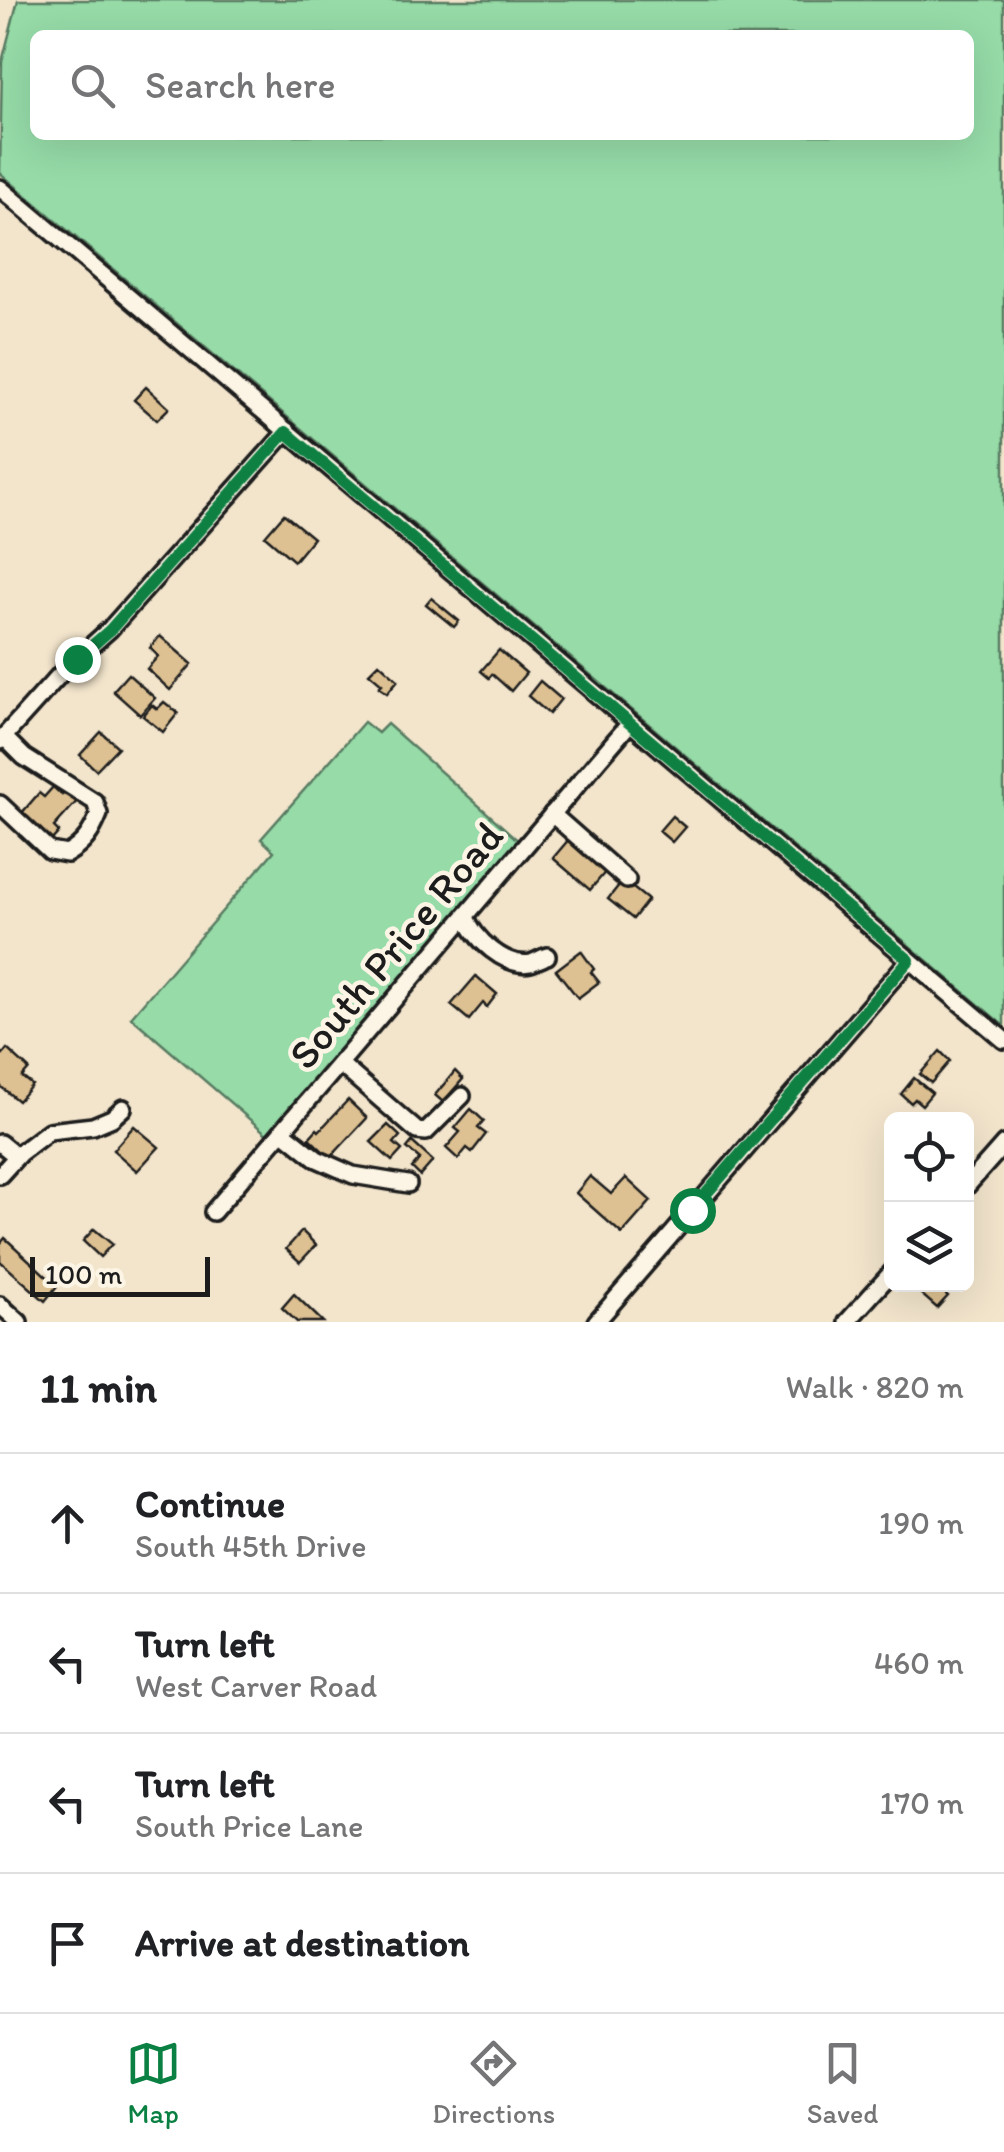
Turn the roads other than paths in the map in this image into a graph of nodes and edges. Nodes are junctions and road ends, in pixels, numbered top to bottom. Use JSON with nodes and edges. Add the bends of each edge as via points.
{"nodes":[{"id":1,"x":0,"y":188,"type":"edge"},
{"id":2,"x":280,"y":439,"type":"junction"},
{"id":3,"x":630,"y":723,"type":"junction"},
{"id":4,"x":2,"y":739,"type":"edge"},
{"id":5,"x":0,"y":804,"type":"edge"},
{"id":6,"x":552,"y":814,"type":"junction"},
{"id":7,"x":627,"y":880,"type":"dead end"},
{"id":8,"x":466,"y":916,"type":"junction"},
{"id":9,"x":547,"y":956,"type":"dead end"},
{"id":10,"x":909,"y":960,"type":"junction"},
{"id":11,"x":1004,"y":1040,"type":"edge"},
{"id":12,"x":340,"y":1064,"type":"junction"},
{"id":13,"x":462,"y":1096,"type":"dead end"},
{"id":14,"x":124,"y":1108,"type":"dead end"},
{"id":15,"x":282,"y":1131,"type":"junction"},
{"id":16,"x":0,"y":1143,"type":"edge"},
{"id":17,"x":1004,"y":1144,"type":"edge"},
{"id":18,"x":16,"y":1156,"type":"junction"},
{"id":19,"x":0,"y":1175,"type":"edge"},
{"id":20,"x":974,"y":1178,"type":"edge"},
{"id":21,"x":408,"y":1184,"type":"dead end"},
{"id":22,"x":213,"y":1212,"type":"dead end"},
{"id":23,"x":884,"y":1281,"type":"edge"},
{"id":24,"x":0,"y":1305,"type":"edge"},
{"id":25,"x":19,"y":1322,"type":"edge"},
{"id":26,"x":596,"y":1322,"type":"edge"},
{"id":27,"x":847,"y":1322,"type":"edge"}],
"edges":[{"from":1,"to":2,"type":"street"},
{"from":2,"to":3,"type":"street"},
{"from":2,"to":4,"type":"street","via":[[110,630]]},
{"from":3,"to":6,"type":"street","name":"South Price Road"},
{"from":3,"to":10,"type":"street"},
{"from":4,"to":5,"type":"street","via":[[95,802],[99,814],[92,832],[68,854],[50,851]]},
{"from":6,"to":7,"type":"street"},
{"from":6,"to":8,"type":"street","name":"South Price Road"},
{"from":8,"to":9,"type":"street","via":[[501,956],[517,963]]},
{"from":8,"to":12,"type":"street","name":"South Price Road"},
{"from":10,"to":11,"type":"street"},
{"from":10,"to":26,"type":"street"},
{"from":12,"to":13,"type":"street","via":[[418,1131],[426,1132]]},
{"from":12,"to":15,"type":"street","name":"South Price Road"},
{"from":14,"to":18,"type":"street","via":[[93,1126],[49,1132]]},
{"from":15,"to":21,"type":"street","via":[[353,1176]]},
{"from":15,"to":22,"type":"street","name":"South Price Road"},
{"from":16,"to":18,"type":"street"},
{"from":17,"to":20,"type":"street"},
{"from":18,"to":19,"type":"street"},
{"from":23,"to":27,"type":"street"},
{"from":24,"to":25,"type":"street"}]}
